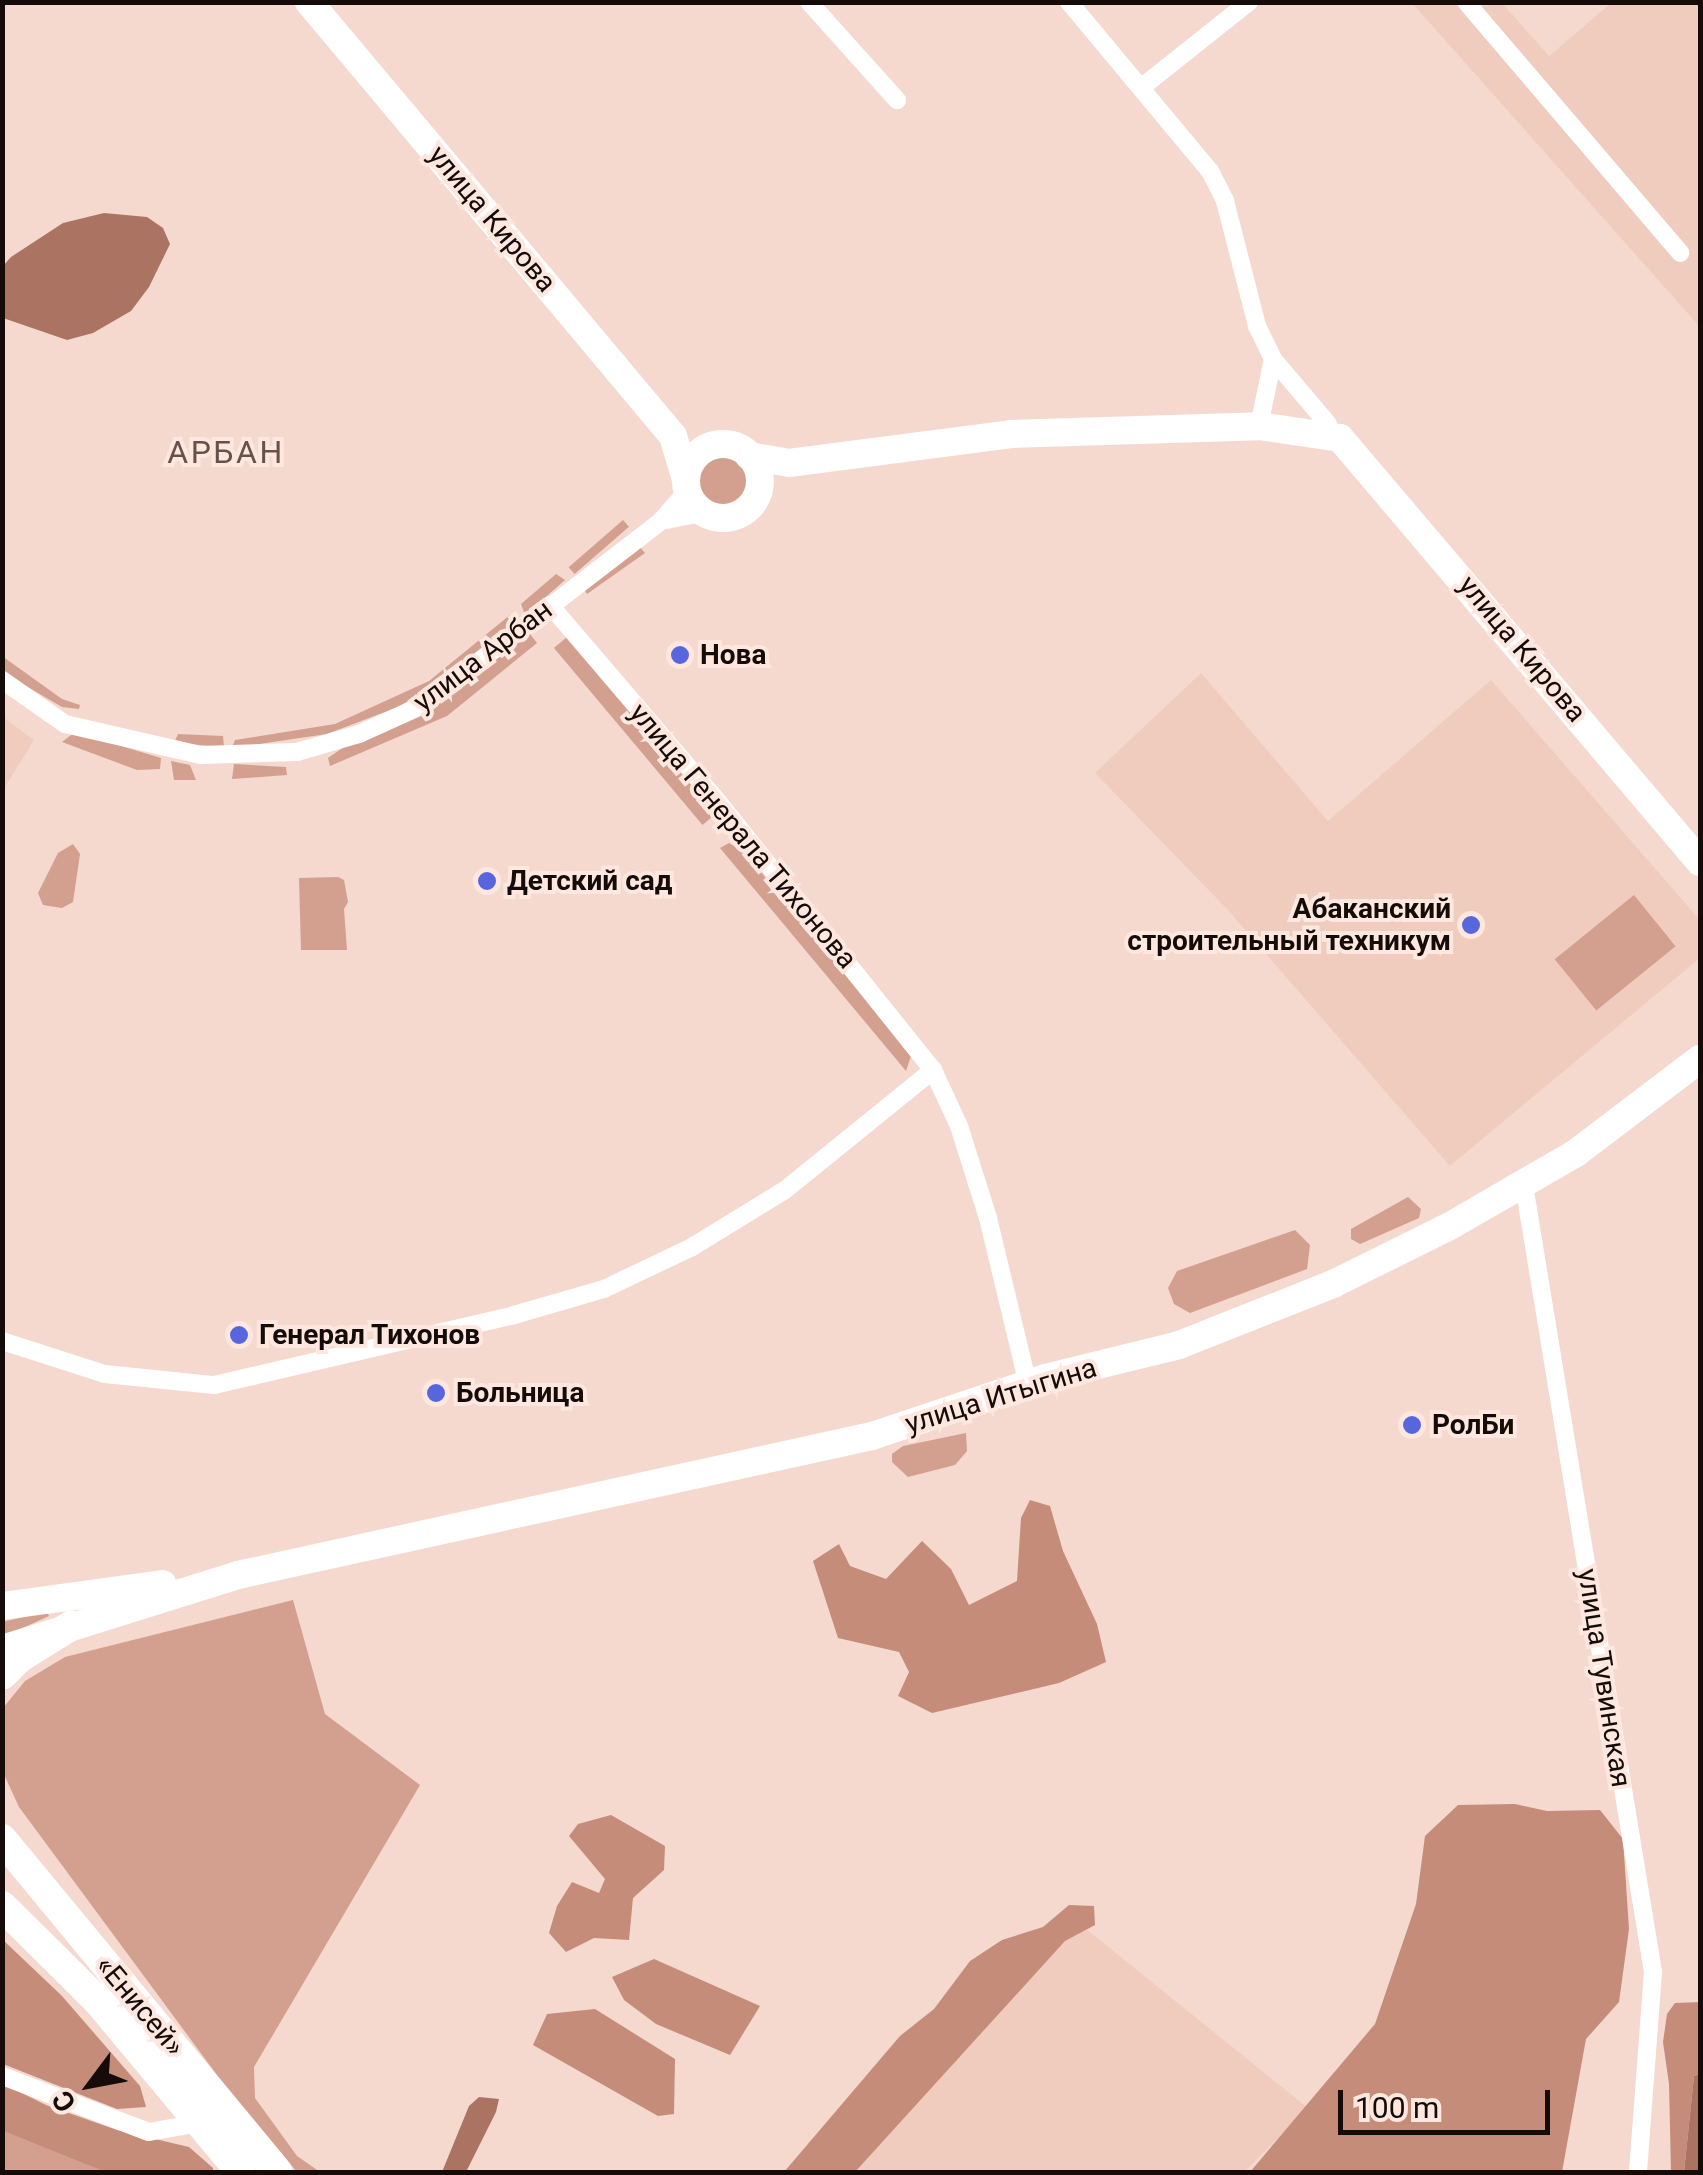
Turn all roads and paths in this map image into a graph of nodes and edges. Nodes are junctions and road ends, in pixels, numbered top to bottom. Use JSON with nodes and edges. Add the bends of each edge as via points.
{"nodes":[{"id":1,"x":310,"y":2,"type":"edge"},
{"id":2,"x":810,"y":2,"type":"edge"},
{"id":3,"x":1069,"y":2,"type":"edge"},
{"id":4,"x":1249,"y":2,"type":"edge"},
{"id":5,"x":1466,"y":2,"type":"edge"},
{"id":6,"x":1142,"y":87,"type":"junction"},
{"id":7,"x":897,"y":100,"type":"dead end"},
{"id":8,"x":1680,"y":253,"type":"dead end"},
{"id":9,"x":1273,"y":359,"type":"junction"},
{"id":10,"x":1259,"y":426,"type":"junction"},
{"id":11,"x":1334,"y":431,"type":"junction"},
{"id":12,"x":673,"y":436,"type":"junction"},
{"id":13,"x":707,"y":448,"type":"junction"},
{"id":14,"x":749,"y":456,"type":"junction"},
{"id":15,"x":788,"y":463,"type":"junction"},
{"id":16,"x":759,"y":488,"type":"junction"},
{"id":17,"x":692,"y":495,"type":"junction"},
{"id":18,"x":550,"y":605,"type":"junction"},
{"id":19,"x":2,"y":680,"type":"edge"},
{"id":20,"x":1700,"y":862,"type":"edge"},
{"id":21,"x":1700,"y":1058,"type":"edge"},
{"id":22,"x":933,"y":1070,"type":"junction"},
{"id":23,"x":1524,"y":1185,"type":"junction"},
{"id":24,"x":2,"y":1341,"type":"edge"},
{"id":25,"x":1028,"y":1384,"type":"junction"},
{"id":26,"x":2,"y":1599,"type":"edge"},
{"id":27,"x":2,"y":1606,"type":"edge"},
{"id":28,"x":65,"y":1612,"type":"junction"},
{"id":29,"x":2,"y":1649,"type":"edge"},
{"id":30,"x":2,"y":1675,"type":"edge"},
{"id":31,"x":2,"y":1827,"type":"edge"},
{"id":32,"x":9,"y":1849,"type":"edge"},
{"id":33,"x":2,"y":1910,"type":"edge"},
{"id":34,"x":2,"y":2076,"type":"edge"},
{"id":35,"x":200,"y":2123,"type":"junction"},
{"id":36,"x":241,"y":2172,"type":"edge"},
{"id":37,"x":277,"y":2172,"type":"edge"},
{"id":38,"x":1638,"y":2172,"type":"edge"}],
"edges":[{"from":1,"to":12,"type":"main road","name":"улица Кирова"},
{"from":2,"to":7,"type":"street"},
{"from":3,"to":6,"type":"street"},
{"from":4,"to":6,"type":"street"},
{"from":5,"to":8,"type":"street"},
{"from":6,"to":9,"type":"street","via":[[1210,170],[1225,201],[1257,326]]},
{"from":9,"to":10,"type":"street"},
{"from":9,"to":11,"type":"street"},
{"from":10,"to":11,"type":"main road"},
{"from":10,"to":15,"type":"main road","via":[[1012,434]]},
{"from":11,"to":20,"type":"main road","name":"улица Кирова"},
{"from":12,"to":13,"type":"main road"},
{"from":12,"to":17,"type":"main road"},
{"from":13,"to":14,"type":"main road","via":[[730,445]]},
{"from":13,"to":17,"type":"main road","via":[[690,464]]},
{"from":14,"to":15,"type":"main road"},
{"from":14,"to":16,"type":"main road"},
{"from":15,"to":16,"type":"main road"},
{"from":16,"to":17,"type":"main road","via":[[735,516],[720,518]]},
{"from":17,"to":18,"type":"street","name":"улица Арбан"},
{"from":18,"to":19,"type":"street","name":"улица Арбан","via":[[422,706],[297,752],[200,755],[65,724]]},
{"from":18,"to":22,"type":"street","name":"улица Генерала Тихонова"},
{"from":21,"to":23,"type":"main road","name":"улица Итыгина"},
{"from":22,"to":24,"type":"street","via":[[785,1190],[692,1247],[604,1288],[514,1315],[214,1385],[105,1374]]},
{"from":22,"to":25,"type":"street","name":"улица Генерала Тихонова","via":[[960,1126],[988,1218]]},
{"from":23,"to":25,"type":"main road","name":"улица Итыгина","via":[[1319,1290],[1179,1345]]},
{"from":23,"to":38,"type":"street","name":"улица Тувинская","via":[[1653,1972]]},
{"from":25,"to":28,"type":"main road","name":"улица Итыгина","via":[[872,1436]]},
{"from":26,"to":28,"type":"main road"},
{"from":27,"to":28,"type":"main road","name":"улица Итыгина"},
{"from":28,"to":29,"type":"main road","name":"улица Итыгина"},
{"from":28,"to":30,"type":"highway"},
{"from":31,"to":32,"type":"highway","name":"«Енисей»"},
{"from":32,"to":37,"type":"highway","name":"«Енисей»"},
{"from":33,"to":35,"type":"highway","name":"«Енисей»","via":[[52,1953]]},
{"from":34,"to":35,"type":"street","via":[[149,2132]]},
{"from":35,"to":36,"type":"highway","name":"«Енисей»"}]}
